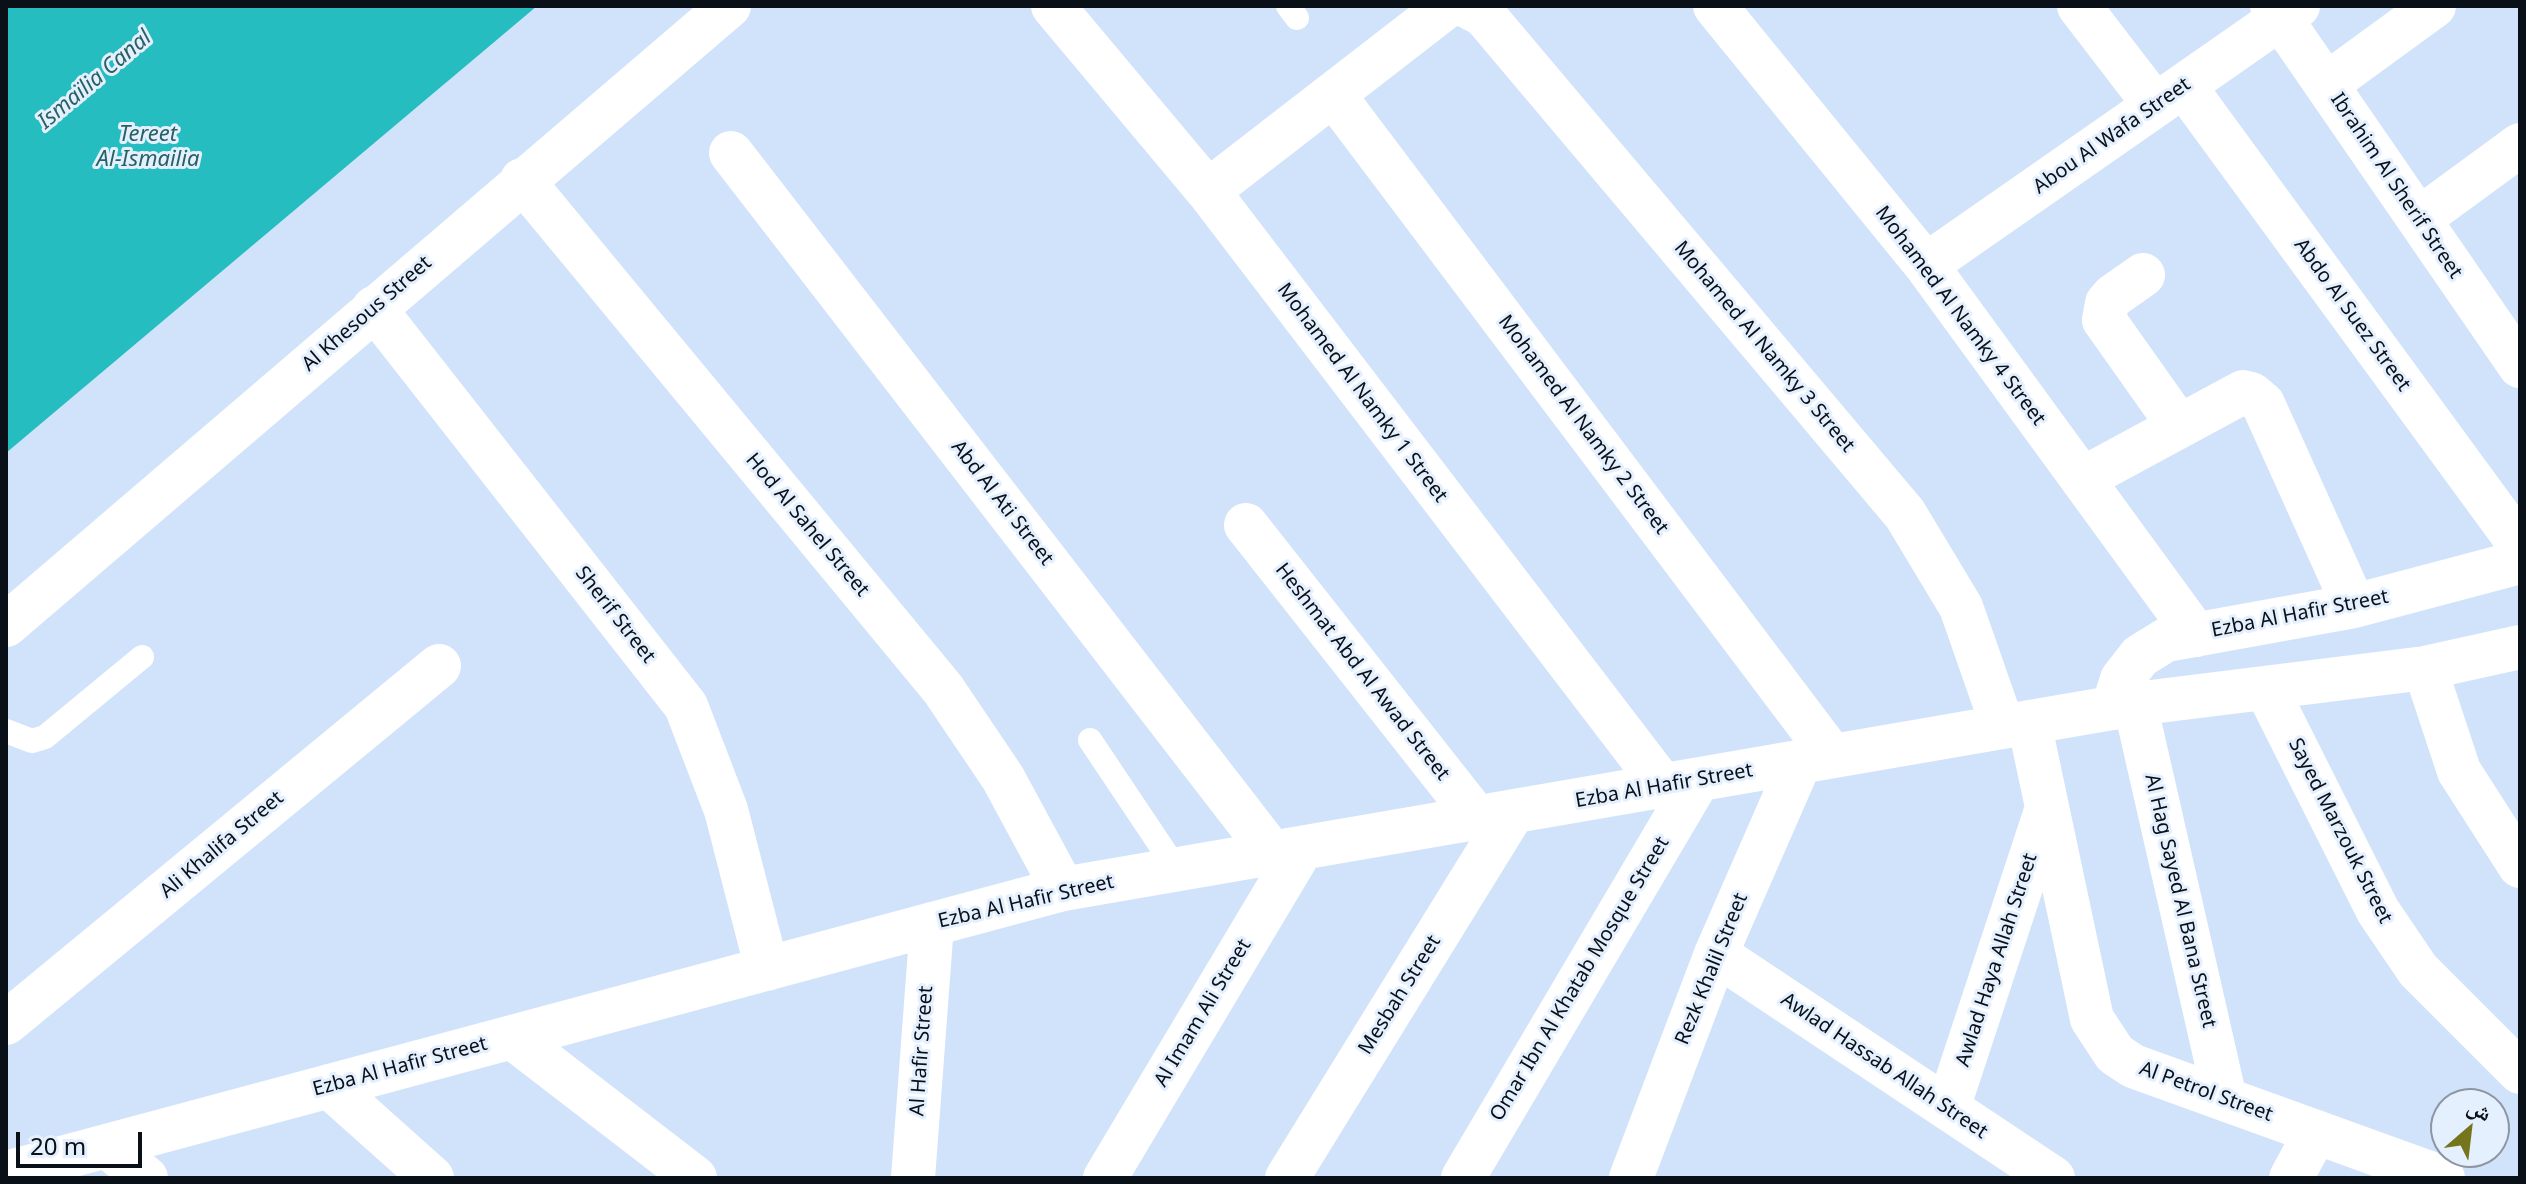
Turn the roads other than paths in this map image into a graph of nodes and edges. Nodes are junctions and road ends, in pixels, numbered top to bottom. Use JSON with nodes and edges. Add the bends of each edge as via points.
{"nodes":[{"id":1,"x":729,"y":6,"type":"edge"},
{"id":2,"x":1053,"y":6,"type":"edge"},
{"id":3,"x":1447,"y":6,"type":"edge"},
{"id":4,"x":1467,"y":6,"type":"edge"},
{"id":5,"x":1715,"y":6,"type":"edge"},
{"id":6,"x":2079,"y":6,"type":"edge"},
{"id":7,"x":2434,"y":6,"type":"edge"},
{"id":8,"x":2284,"y":10,"type":"edge"},
{"id":9,"x":2327,"y":84,"type":"junction"},
{"id":10,"x":1333,"y":94,"type":"junction"},
{"id":11,"x":2170,"y":95,"type":"junction"},
{"id":12,"x":2520,"y":145,"type":"edge"},
{"id":13,"x":731,"y":153,"type":"dead end"},
{"id":14,"x":522,"y":180,"type":"junction"},
{"id":15,"x":1208,"y":191,"type":"junction"},
{"id":16,"x":2419,"y":219,"type":"junction"},
{"id":17,"x":1926,"y":265,"type":"junction"},
{"id":18,"x":2143,"y":275,"type":"dead end"},
{"id":19,"x":374,"y":308,"type":"junction"},
{"id":20,"x":2517,"y":356,"type":"edge"},
{"id":21,"x":2179,"y":426,"type":"junction"},
{"id":22,"x":2082,"y":479,"type":"junction"},
{"id":23,"x":1246,"y":525,"type":"dead end"},
{"id":24,"x":2520,"y":545,"type":"edge"},
{"id":25,"x":2520,"y":562,"type":"edge"},
{"id":26,"x":2354,"y":606,"type":"junction"},
{"id":27,"x":6,"y":625,"type":"edge"},
{"id":28,"x":2196,"y":635,"type":"junction"},
{"id":29,"x":2520,"y":647,"type":"edge"},
{"id":30,"x":142,"y":657,"type":"dead end"},
{"id":31,"x":439,"y":666,"type":"dead end"},
{"id":32,"x":2425,"y":668,"type":"junction"},
{"id":33,"x":2266,"y":688,"type":"junction"},
{"id":34,"x":2124,"y":706,"type":"junction"},
{"id":35,"x":2016,"y":724,"type":"junction"},
{"id":36,"x":6,"y":731,"type":"edge"},
{"id":37,"x":1090,"y":740,"type":"dead end"},
{"id":38,"x":1816,"y":759,"type":"junction"},
{"id":39,"x":1680,"y":783,"type":"junction"},
{"id":40,"x":2046,"y":812,"type":"junction"},
{"id":41,"x":1495,"y":815,"type":"junction"},
{"id":42,"x":1287,"y":850,"type":"junction"},
{"id":43,"x":2520,"y":866,"type":"edge"},
{"id":44,"x":1177,"y":870,"type":"junction"},
{"id":45,"x":1063,"y":889,"type":"junction"},
{"id":46,"x":932,"y":924,"type":"junction"},
{"id":47,"x":1716,"y":954,"type":"junction"},
{"id":48,"x":767,"y":969,"type":"junction"},
{"id":49,"x":6,"y":1023,"type":"edge"},
{"id":50,"x":512,"y":1037,"type":"junction"},
{"id":51,"x":2520,"y":1072,"type":"edge"},
{"id":52,"x":329,"y":1086,"type":"junction"},
{"id":53,"x":2225,"y":1099,"type":"junction"},
{"id":54,"x":1948,"y":1108,"type":"junction"},
{"id":55,"x":2316,"y":1132,"type":"junction"},
{"id":56,"x":120,"y":1162,"type":"edge"},
{"id":57,"x":2385,"y":1168,"type":"edge"},
{"id":58,"x":6,"y":1173,"type":"edge"},
{"id":59,"x":432,"y":1178,"type":"edge"},
{"id":60,"x":695,"y":1178,"type":"edge"},
{"id":61,"x":913,"y":1178,"type":"edge"},
{"id":62,"x":1105,"y":1178,"type":"edge"},
{"id":63,"x":1287,"y":1178,"type":"edge"},
{"id":64,"x":1463,"y":1178,"type":"edge"},
{"id":65,"x":1631,"y":1178,"type":"edge"},
{"id":66,"x":2053,"y":1178,"type":"edge"},
{"id":67,"x":2291,"y":1178,"type":"edge"},
{"id":68,"x":2443,"y":1178,"type":"edge"}],
"edges":[{"from":1,"to":14,"type":"street","name":"Al Khesous Street"},
{"from":2,"to":15,"type":"street","name":"Mohamed Al Namky 1 Street"},
{"from":3,"to":10,"type":"street"},
{"from":4,"to":35,"type":"street","name":"Mohamed Al Namky 3 Street","via":[[1484,15],[1905,514],[1961,607]]},
{"from":5,"to":17,"type":"street","name":"Mohamed Al Namky 4 Street"},
{"from":6,"to":11,"type":"street","name":"Abdo Al Suez Street"},
{"from":7,"to":9,"type":"street"},
{"from":8,"to":9,"type":"street","name":"Ibrahim Al Sherif Street"},
{"from":8,"to":11,"type":"street","name":"Abou Al Wafa Street"},
{"from":9,"to":16,"type":"street","name":"Ibrahim Al Sherif Street"},
{"from":10,"to":15,"type":"street"},
{"from":10,"to":38,"type":"street","name":"Mohamed Al Namky 2 Street"},
{"from":11,"to":17,"type":"street","name":"Abou Al Wafa Street"},
{"from":11,"to":24,"type":"street","name":"Abdo Al Suez Street"},
{"from":12,"to":16,"type":"street"},
{"from":13,"to":42,"type":"street","name":"Abd Al Ati Street"},
{"from":14,"to":19,"type":"street","name":"Al Khesous Street"},
{"from":14,"to":45,"type":"street","name":"Hod Al Sahel Street","via":[[943,689],[1003,778]]},
{"from":15,"to":39,"type":"street","name":"Mohamed Al Namky 1 Street"},
{"from":16,"to":20,"type":"street","name":"Ibrahim Al Sherif Street"},
{"from":17,"to":22,"type":"street","name":"Mohamed Al Namky 4 Street"},
{"from":18,"to":21,"type":"street","via":[[2113,296],[2104,320]]},
{"from":19,"to":27,"type":"street","name":"Al Khesous Street"},
{"from":19,"to":48,"type":"street","name":"Sherif Street","via":[[686,706],[726,810]]},
{"from":21,"to":22,"type":"street"},
{"from":21,"to":26,"type":"street","via":[[2243,392],[2263,404]]},
{"from":22,"to":28,"type":"street","name":"Mohamed Al Namky 4 Street"},
{"from":23,"to":41,"type":"street","name":"Heshmat Abd Al Awad Street"},
{"from":25,"to":26,"type":"street","name":"Ezba Al Hafir Street"},
{"from":26,"to":28,"type":"street","name":"Ezba Al Hafir Street"},
{"from":28,"to":34,"type":"street","name":"Ezba Al Hafir Street","via":[[2166,640],[2140,656],[2122,679]]},
{"from":29,"to":32,"type":"street","name":"Ezba Al Hafir Street"},
{"from":30,"to":36,"type":"lane","via":[[45,737],[32,741]]},
{"from":31,"to":49,"type":"street","name":"Ali Khalifa Street"},
{"from":32,"to":33,"type":"street","name":"Ezba Al Hafir Street"},
{"from":32,"to":43,"type":"street","via":[[2459,771]]},
{"from":33,"to":34,"type":"street","name":"Ezba Al Hafir Street"},
{"from":33,"to":51,"type":"street","name":"Sayed Marzouk Street","via":[[2378,911],[2418,970]]},
{"from":34,"to":35,"type":"street","name":"Ezba Al Hafir Street"},
{"from":34,"to":53,"type":"street","name":"Al Hag Sayed Al Bana Street"},
{"from":35,"to":38,"type":"street","name":"Ezba Al Hafir Street"},
{"from":35,"to":40,"type":"street","name":"Al Petrol Street"},
{"from":37,"to":44,"type":"lane"},
{"from":38,"to":39,"type":"street","name":"Ezba Al Hafir Street"},
{"from":38,"to":47,"type":"street","name":"Rezk Khalil Street"},
{"from":39,"to":41,"type":"street","name":"Ezba Al Hafir Street"},
{"from":39,"to":64,"type":"street","name":"Omar Ibn Al Khatab Mosque Street"},
{"from":40,"to":53,"type":"street","name":"Al Petrol Street","via":[[2092,1019],[2102,1038],[2133,1066]]},
{"from":40,"to":54,"type":"street","name":"Awlad Haya Allah Street"},
{"from":41,"to":42,"type":"street","name":"Ezba Al Hafir Street"},
{"from":41,"to":63,"type":"street","name":"Mesbah Street"},
{"from":42,"to":44,"type":"street","name":"Ezba Al Hafir Street"},
{"from":42,"to":62,"type":"street","name":"Al Imam Ali Street"},
{"from":44,"to":45,"type":"street","name":"Ezba Al Hafir Street"},
{"from":45,"to":46,"type":"street","name":"Ezba Al Hafir Street"},
{"from":46,"to":48,"type":"street","name":"Ezba Al Hafir Street"},
{"from":46,"to":61,"type":"street","name":"Al Hafir Street"},
{"from":47,"to":54,"type":"street","name":"Awlad Hassab Allah Street"},
{"from":47,"to":65,"type":"street","name":"Rezk Khalil Street"},
{"from":48,"to":50,"type":"street","name":"Ezba Al Hafir Street"},
{"from":50,"to":52,"type":"street","name":"Ezba Al Hafir Street"},
{"from":50,"to":60,"type":"street"},
{"from":52,"to":56,"type":"street","name":"Ezba Al Hafir Street"},
{"from":52,"to":59,"type":"street"},
{"from":53,"to":55,"type":"street","name":"Al Petrol Street"},
{"from":54,"to":66,"type":"street","name":"Awlad Hassab Allah Street"},
{"from":55,"to":57,"type":"street","name":"Al Petrol Street"},
{"from":55,"to":67,"type":"street"},
{"from":56,"to":58,"type":"street","name":"Ezba Al Hafir Street"},
{"from":57,"to":68,"type":"street","name":"Al Petrol Street"}]}
